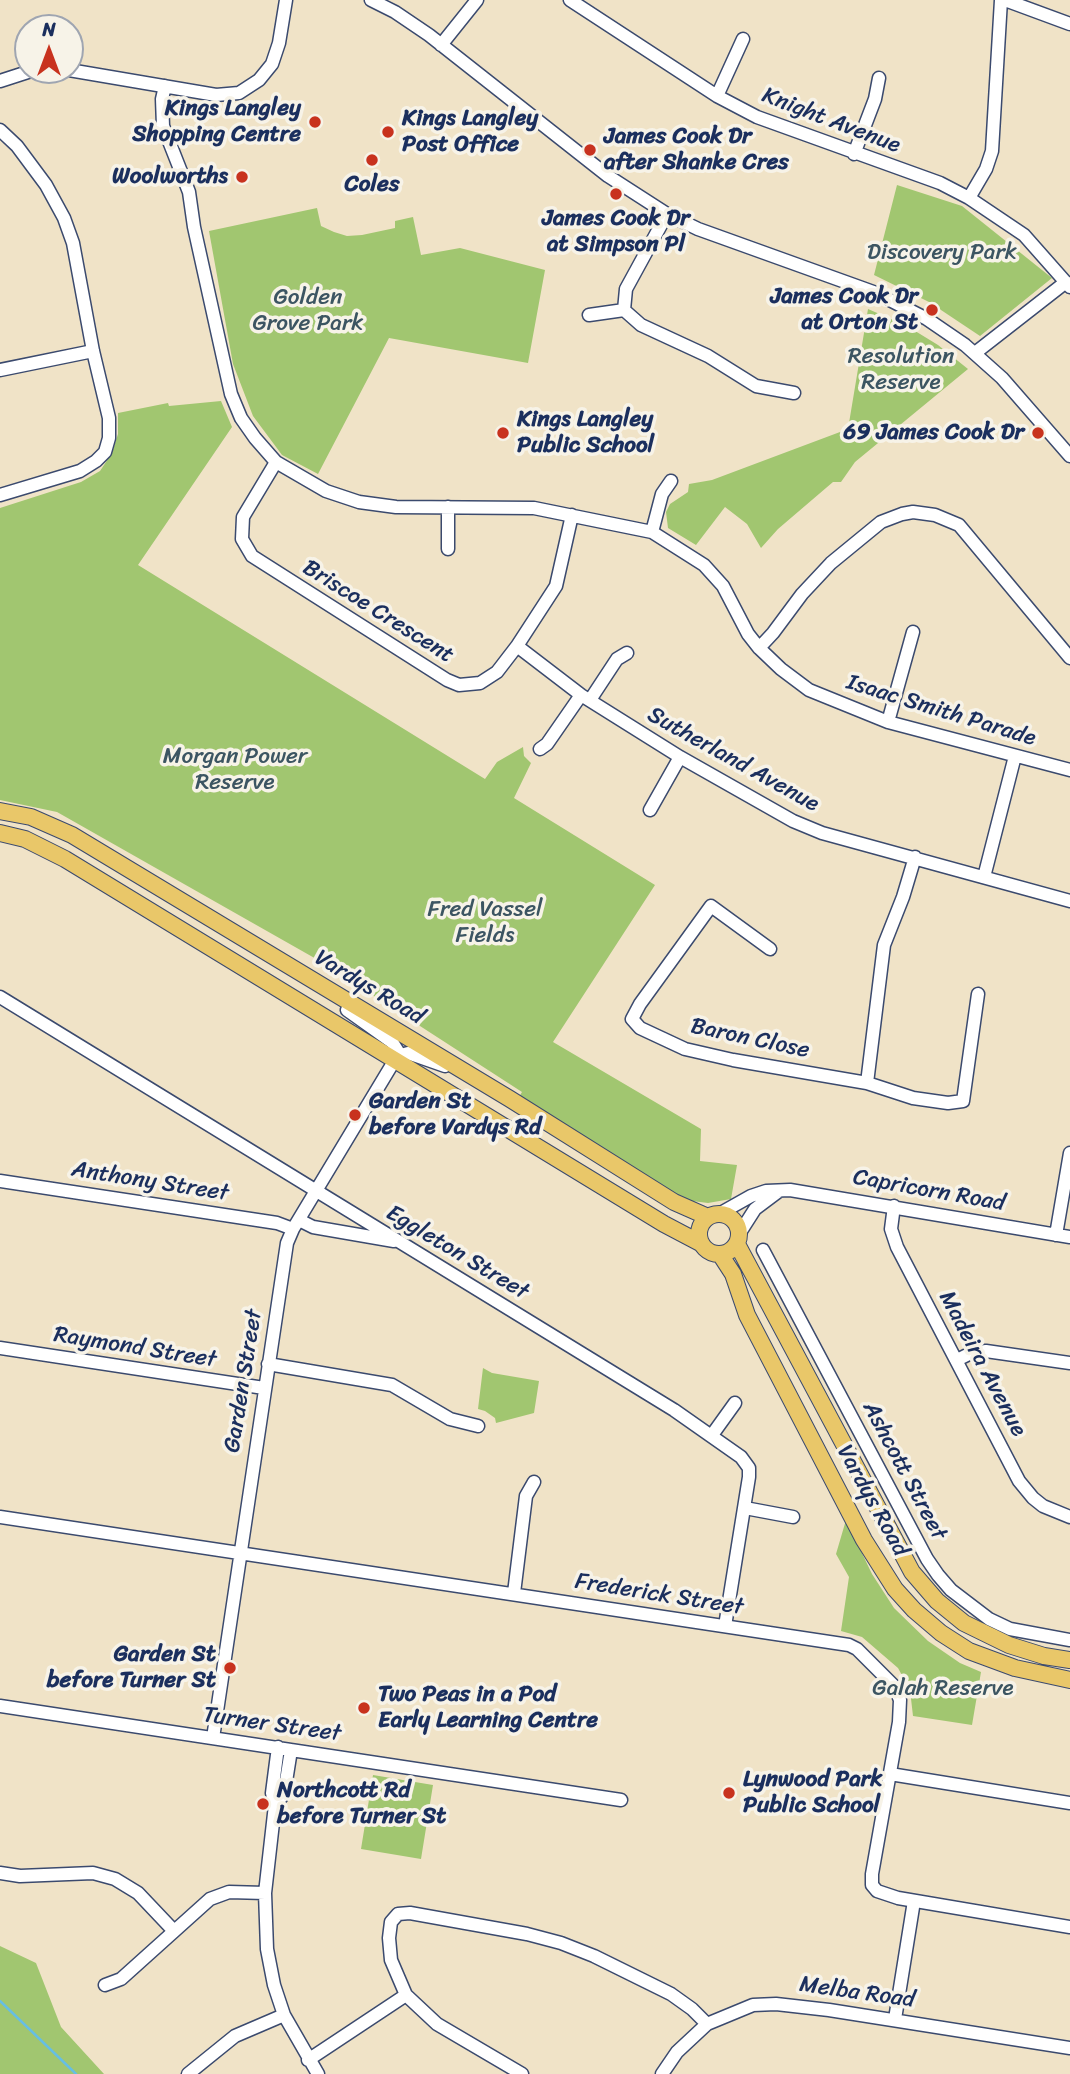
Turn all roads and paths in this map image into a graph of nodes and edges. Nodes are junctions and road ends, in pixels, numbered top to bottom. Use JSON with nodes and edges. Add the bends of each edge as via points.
{"nodes":[{"id":1,"x":286,"y":0,"type":"edge"},
{"id":2,"x":371,"y":0,"type":"edge"},
{"id":3,"x":477,"y":0,"type":"edge"},
{"id":4,"x":570,"y":0,"type":"edge"},
{"id":5,"x":1003,"y":0,"type":"edge"},
{"id":6,"x":1070,"y":24,"type":"edge"},
{"id":7,"x":743,"y":39,"type":"dead end"},
{"id":8,"x":441,"y":45,"type":"junction"},
{"id":9,"x":84,"y":72,"type":"edge"},
{"id":10,"x":879,"y":78,"type":"dead end"},
{"id":11,"x":165,"y":86,"type":"junction"},
{"id":12,"x":717,"y":96,"type":"junction"},
{"id":13,"x":0,"y":130,"type":"edge"},
{"id":14,"x":854,"y":154,"type":"junction"},
{"id":15,"x":969,"y":198,"type":"junction"},
{"id":16,"x":667,"y":214,"type":"junction"},
{"id":17,"x":1068,"y":284,"type":"edge"},
{"id":18,"x":624,"y":310,"type":"junction"},
{"id":19,"x":589,"y":315,"type":"dead end"},
{"id":20,"x":93,"y":351,"type":"junction"},
{"id":21,"x":975,"y":352,"type":"junction"},
{"id":22,"x":0,"y":370,"type":"edge"},
{"id":23,"x":794,"y":393,"type":"dead end"},
{"id":24,"x":1070,"y":456,"type":"edge"},
{"id":25,"x":276,"y":462,"type":"junction"},
{"id":26,"x":671,"y":481,"type":"dead end"},
{"id":27,"x":0,"y":495,"type":"edge"},
{"id":28,"x":448,"y":507,"type":"junction"},
{"id":29,"x":572,"y":515,"type":"junction"},
{"id":30,"x":652,"y":533,"type":"junction"},
{"id":31,"x":448,"y":549,"type":"dead end"},
{"id":32,"x":913,"y":632,"type":"dead end"},
{"id":33,"x":517,"y":646,"type":"junction"},
{"id":34,"x":759,"y":648,"type":"junction"},
{"id":35,"x":627,"y":653,"type":"dead end"},
{"id":36,"x":1070,"y":658,"type":"edge"},
{"id":37,"x":586,"y":697,"type":"junction"},
{"id":38,"x":888,"y":722,"type":"junction"},
{"id":39,"x":540,"y":749,"type":"dead end"},
{"id":40,"x":1015,"y":756,"type":"junction"},
{"id":41,"x":680,"y":757,"type":"junction"},
{"id":42,"x":1070,"y":770,"type":"edge"},
{"id":43,"x":650,"y":810,"type":"dead end"},
{"id":44,"x":0,"y":811,"type":"edge"},
{"id":45,"x":0,"y":833,"type":"edge"},
{"id":46,"x":915,"y":857,"type":"junction"},
{"id":47,"x":984,"y":877,"type":"junction"},
{"id":48,"x":1070,"y":901,"type":"edge"},
{"id":49,"x":770,"y":949,"type":"dead end"},
{"id":50,"x":321,"y":985,"type":"junction"},
{"id":51,"x":978,"y":994,"type":"dead end"},
{"id":52,"x":0,"y":997,"type":"edge"},
{"id":53,"x":397,"y":1059,"type":"junction"},
{"id":54,"x":471,"y":1076,"type":"junction"},
{"id":55,"x":867,"y":1083,"type":"junction"},
{"id":56,"x":1070,"y":1153,"type":"edge"},
{"id":57,"x":0,"y":1181,"type":"edge"},
{"id":58,"x":779,"y":1191,"type":"junction"},
{"id":59,"x":316,"y":1192,"type":"junction"},
{"id":60,"x":894,"y":1206,"type":"junction"},
{"id":61,"x":714,"y":1216,"type":"junction"},
{"id":62,"x":296,"y":1225,"type":"junction"},
{"id":63,"x":1056,"y":1235,"type":"junction"},
{"id":64,"x":1070,"y":1237,"type":"edge"},
{"id":65,"x":738,"y":1239,"type":"junction"},
{"id":66,"x":401,"y":1242,"type":"junction"},
{"id":67,"x":702,"y":1244,"type":"junction"},
{"id":68,"x":763,"y":1250,"type":"dead end"},
{"id":69,"x":720,"y":1254,"type":"junction"},
{"id":70,"x":0,"y":1348,"type":"edge"},
{"id":71,"x":957,"y":1360,"type":"junction"},
{"id":72,"x":1070,"y":1363,"type":"edge"},
{"id":73,"x":268,"y":1364,"type":"junction"},
{"id":74,"x":264,"y":1388,"type":"junction"},
{"id":75,"x":735,"y":1403,"type":"dead end"},
{"id":76,"x":478,"y":1426,"type":"dead end"},
{"id":77,"x":712,"y":1435,"type":"junction"},
{"id":78,"x":534,"y":1482,"type":"dead end"},
{"id":79,"x":745,"y":1508,"type":"junction"},
{"id":80,"x":0,"y":1517,"type":"edge"},
{"id":81,"x":793,"y":1517,"type":"dead end"},
{"id":82,"x":1070,"y":1517,"type":"edge"},
{"id":83,"x":240,"y":1552,"type":"junction"},
{"id":84,"x":514,"y":1593,"type":"junction"},
{"id":85,"x":725,"y":1626,"type":"junction"},
{"id":86,"x":1070,"y":1640,"type":"edge"},
{"id":87,"x":1070,"y":1660,"type":"edge"},
{"id":88,"x":1070,"y":1679,"type":"edge"},
{"id":89,"x":0,"y":1706,"type":"edge"},
{"id":90,"x":213,"y":1738,"type":"junction"},
{"id":91,"x":285,"y":1749,"type":"junction"},
{"id":92,"x":890,"y":1774,"type":"junction"},
{"id":93,"x":621,"y":1800,"type":"dead end"},
{"id":94,"x":1070,"y":1803,"type":"edge"},
{"id":95,"x":0,"y":1873,"type":"edge"},
{"id":96,"x":265,"y":1893,"type":"junction"},
{"id":97,"x":914,"y":1900,"type":"junction"},
{"id":98,"x":1070,"y":1927,"type":"edge"},
{"id":99,"x":174,"y":1931,"type":"junction"},
{"id":100,"x":105,"y":1985,"type":"dead end"},
{"id":101,"x":406,"y":1995,"type":"junction"},
{"id":102,"x":284,"y":2014,"type":"junction"},
{"id":103,"x":895,"y":2019,"type":"junction"},
{"id":104,"x":707,"y":2024,"type":"junction"},
{"id":105,"x":1070,"y":2048,"type":"edge"},
{"id":106,"x":309,"y":2060,"type":"junction"},
{"id":107,"x":188,"y":2074,"type":"edge"},
{"id":108,"x":318,"y":2074,"type":"edge"},
{"id":109,"x":522,"y":2074,"type":"edge"},
{"id":110,"x":662,"y":2074,"type":"edge"}],
"edges":[{"from":1,"to":11,"type":"street","via":[[276,56],[266,73],[250,86],[239,93],[216,95]]},
{"from":2,"to":8,"type":"street"},
{"from":3,"to":8,"type":"street"},
{"from":4,"to":12,"type":"street","name":"Knight Avenue"},
{"from":5,"to":6,"type":"street"},
{"from":5,"to":15,"type":"street","via":[[992,151]]},
{"from":7,"to":12,"type":"street"},
{"from":8,"to":16,"type":"street","via":[[608,176]]},
{"from":9,"to":11,"type":"street"},
{"from":10,"to":14,"type":"street"},
{"from":11,"to":25,"type":"street","name":"Isaac Smith Parade","via":[[163,126],[189,192],[231,394],[241,418]]},
{"from":12,"to":14,"type":"street","name":"Knight Avenue","via":[[757,117]]},
{"from":13,"to":20,"type":"street","via":[[17,145],[64,218]]},
{"from":14,"to":15,"type":"street","name":"Knight Avenue","via":[[940,183]]},
{"from":15,"to":17,"type":"street","name":"Knight Avenue","via":[[1024,235]]},
{"from":16,"to":18,"type":"street","via":[[626,289]]},
{"from":16,"to":21,"type":"street","via":[[896,302]]},
{"from":17,"to":21,"type":"street"},
{"from":18,"to":19,"type":"street"},
{"from":18,"to":23,"type":"street","via":[[641,326],[708,356],[756,386]]},
{"from":20,"to":22,"type":"street"},
{"from":20,"to":27,"type":"street","via":[[109,418],[105,452],[80,471]]},
{"from":21,"to":24,"type":"street","via":[[1014,389]]},
{"from":25,"to":28,"type":"street","name":"Isaac Smith Parade","via":[[326,491],[359,502]]},
{"from":25,"to":33,"type":"street","name":"Briscoe Crescent","via":[[242,523],[244,545],[258,562],[452,683],[480,683],[497,672]]},
{"from":26,"to":30,"type":"street","via":[[662,495]]},
{"from":28,"to":29,"type":"street","name":"Isaac Smith Parade","via":[[519,507]]},
{"from":28,"to":31,"type":"street"},
{"from":29,"to":30,"type":"street","name":"Isaac Smith Parade"},
{"from":29,"to":33,"type":"street","name":"Briscoe Crescent","via":[[556,586]]},
{"from":30,"to":34,"type":"street","name":"Isaac Smith Parade","via":[[715,576]]},
{"from":32,"to":38,"type":"street"},
{"from":33,"to":37,"type":"street","name":"Sutherland Avenue"},
{"from":34,"to":36,"type":"street","via":[[831,563],[881,522],[913,512],[959,525]]},
{"from":34,"to":38,"type":"street","name":"Isaac Smith Parade","via":[[809,690]]},
{"from":35,"to":37,"type":"street"},
{"from":37,"to":39,"type":"street"},
{"from":37,"to":41,"type":"street","name":"Sutherland Avenue"},
{"from":38,"to":40,"type":"street","name":"Isaac Smith Parade"},
{"from":40,"to":42,"type":"street","name":"Isaac Smith Parade"},
{"from":40,"to":47,"type":"street"},
{"from":41,"to":43,"type":"street"},
{"from":41,"to":46,"type":"street","name":"Sutherland Avenue","via":[[793,821]]},
{"from":44,"to":50,"type":"main road","name":"Vardys Road","via":[[31,817],[72,835]]},
{"from":45,"to":53,"type":"main road","name":"Vardys Road","via":[[25,839],[65,859]]},
{"from":46,"to":47,"type":"street","name":"Sutherland Avenue"},
{"from":46,"to":55,"type":"street","via":[[884,946]]},
{"from":47,"to":48,"type":"street","name":"Sutherland Avenue"},
{"from":49,"to":55,"type":"street","name":"Baron Close","via":[[711,906],[632,1019],[640,1028],[685,1049]]},
{"from":50,"to":53,"type":"street","via":[[334,1001],[392,1042],[400,1051]]},
{"from":50,"to":54,"type":"main road","name":"Vardys Road"},
{"from":51,"to":55,"type":"street","via":[[963,1101],[913,1098]]},
{"from":52,"to":59,"type":"street","name":"Eggleton Street"},
{"from":53,"to":54,"type":"street","via":[[404,1053],[416,1055]]},
{"from":53,"to":59,"type":"street","name":"Garden Street"},
{"from":53,"to":67,"type":"main road","name":"Vardys Road"},
{"from":54,"to":61,"type":"main road","name":"Vardys Road","via":[[674,1202]]},
{"from":56,"to":63,"type":"street"},
{"from":57,"to":62,"type":"street","name":"Anthony Street"},
{"from":58,"to":60,"type":"street","name":"Capricorn Road"},
{"from":58,"to":61,"type":"street","name":"Capricorn Road","via":[[751,1196]]},
{"from":58,"to":65,"type":"street","via":[[755,1209]]},
{"from":59,"to":62,"type":"street","name":"Garden Street"},
{"from":59,"to":66,"type":"street","name":"Eggleton Street"},
{"from":60,"to":63,"type":"street","name":"Capricorn Road"},
{"from":60,"to":71,"type":"street","name":"Madeira Avenue","via":[[891,1229],[897,1247]]},
{"from":61,"to":65,"type":"main road","via":[[731,1218]]},
{"from":61,"to":67,"type":"main road","via":[[700,1227]]},
{"from":62,"to":66,"type":"street","name":"Anthony Street"},
{"from":62,"to":73,"type":"street","name":"Garden Street","via":[[285,1250]]},
{"from":63,"to":64,"type":"street","name":"Capricorn Road"},
{"from":65,"to":69,"type":"main road","via":[[730,1251]]},
{"from":65,"to":87,"type":"main road","name":"Vardys Road","via":[[912,1572],[964,1623],[1009,1644]]},
{"from":66,"to":77,"type":"street","name":"Eggleton Street"},
{"from":67,"to":69,"type":"main road"},
{"from":68,"to":86,"type":"street","name":"Ashcott Street","via":[[938,1575],[989,1619],[1010,1629]]},
{"from":69,"to":88,"type":"main road","name":"Vardys Road","via":[[853,1518],[895,1589],[914,1610],[969,1651],[1015,1668]]},
{"from":70,"to":74,"type":"street","name":"Raymond Street"},
{"from":71,"to":72,"type":"street","via":[[986,1351]]},
{"from":71,"to":82,"type":"street","name":"Madeira Avenue","via":[[1019,1481],[1043,1506]]},
{"from":73,"to":74,"type":"street","name":"Garden Street"},
{"from":73,"to":76,"type":"street","via":[[392,1385],[450,1419]]},
{"from":74,"to":83,"type":"street","name":"Garden Street"},
{"from":75,"to":77,"type":"street"},
{"from":77,"to":79,"type":"street","name":"Eggleton Street","via":[[749,1468]]},
{"from":78,"to":84,"type":"street","via":[[526,1496]]},
{"from":79,"to":81,"type":"street"},
{"from":79,"to":85,"type":"street","name":"Eggleton Street"},
{"from":80,"to":83,"type":"street","name":"Frederick Street"},
{"from":83,"to":84,"type":"street","name":"Frederick Street"},
{"from":83,"to":90,"type":"street","name":"Garden Street"},
{"from":84,"to":85,"type":"street","name":"Frederick Street"},
{"from":85,"to":92,"type":"street","name":"Frederick Street","via":[[857,1649],[898,1695],[900,1713]]},
{"from":89,"to":90,"type":"street","name":"Turner Street"},
{"from":90,"to":91,"type":"street","name":"Turner Street"},
{"from":91,"to":93,"type":"street","name":"Turner Street"},
{"from":91,"to":96,"type":"street","via":[[284,1794],[275,1805]]},
{"from":92,"to":94,"type":"street"},
{"from":92,"to":97,"type":"street","name":"Frederick Street","via":[[872,1885],[887,1895]]},
{"from":95,"to":99,"type":"street","via":[[93,1873],[116,1879],[138,1893]]},
{"from":96,"to":99,"type":"street","via":[[235,1891],[216,1896]]},
{"from":96,"to":102,"type":"street","via":[[267,1949]]},
{"from":97,"to":98,"type":"street","name":"Frederick Street"},
{"from":97,"to":103,"type":"street"},
{"from":99,"to":100,"type":"street","via":[[121,1979]]},
{"from":101,"to":104,"type":"street","via":[[391,1960],[389,1938],[391,1922],[398,1914],[410,1913],[561,1943],[671,1994]]},
{"from":101,"to":106,"type":"street"},
{"from":101,"to":109,"type":"street","via":[[437,2025]]},
{"from":102,"to":106,"type":"street"},
{"from":102,"to":107,"type":"street","via":[[234,2036]]},
{"from":103,"to":104,"type":"street","name":"Melba Road","via":[[776,2004],[753,2005]]},
{"from":103,"to":105,"type":"street","name":"Melba Road"},
{"from":104,"to":110,"type":"street","name":"Melba Road","via":[[677,2052]]},
{"from":106,"to":108,"type":"street"}]}
